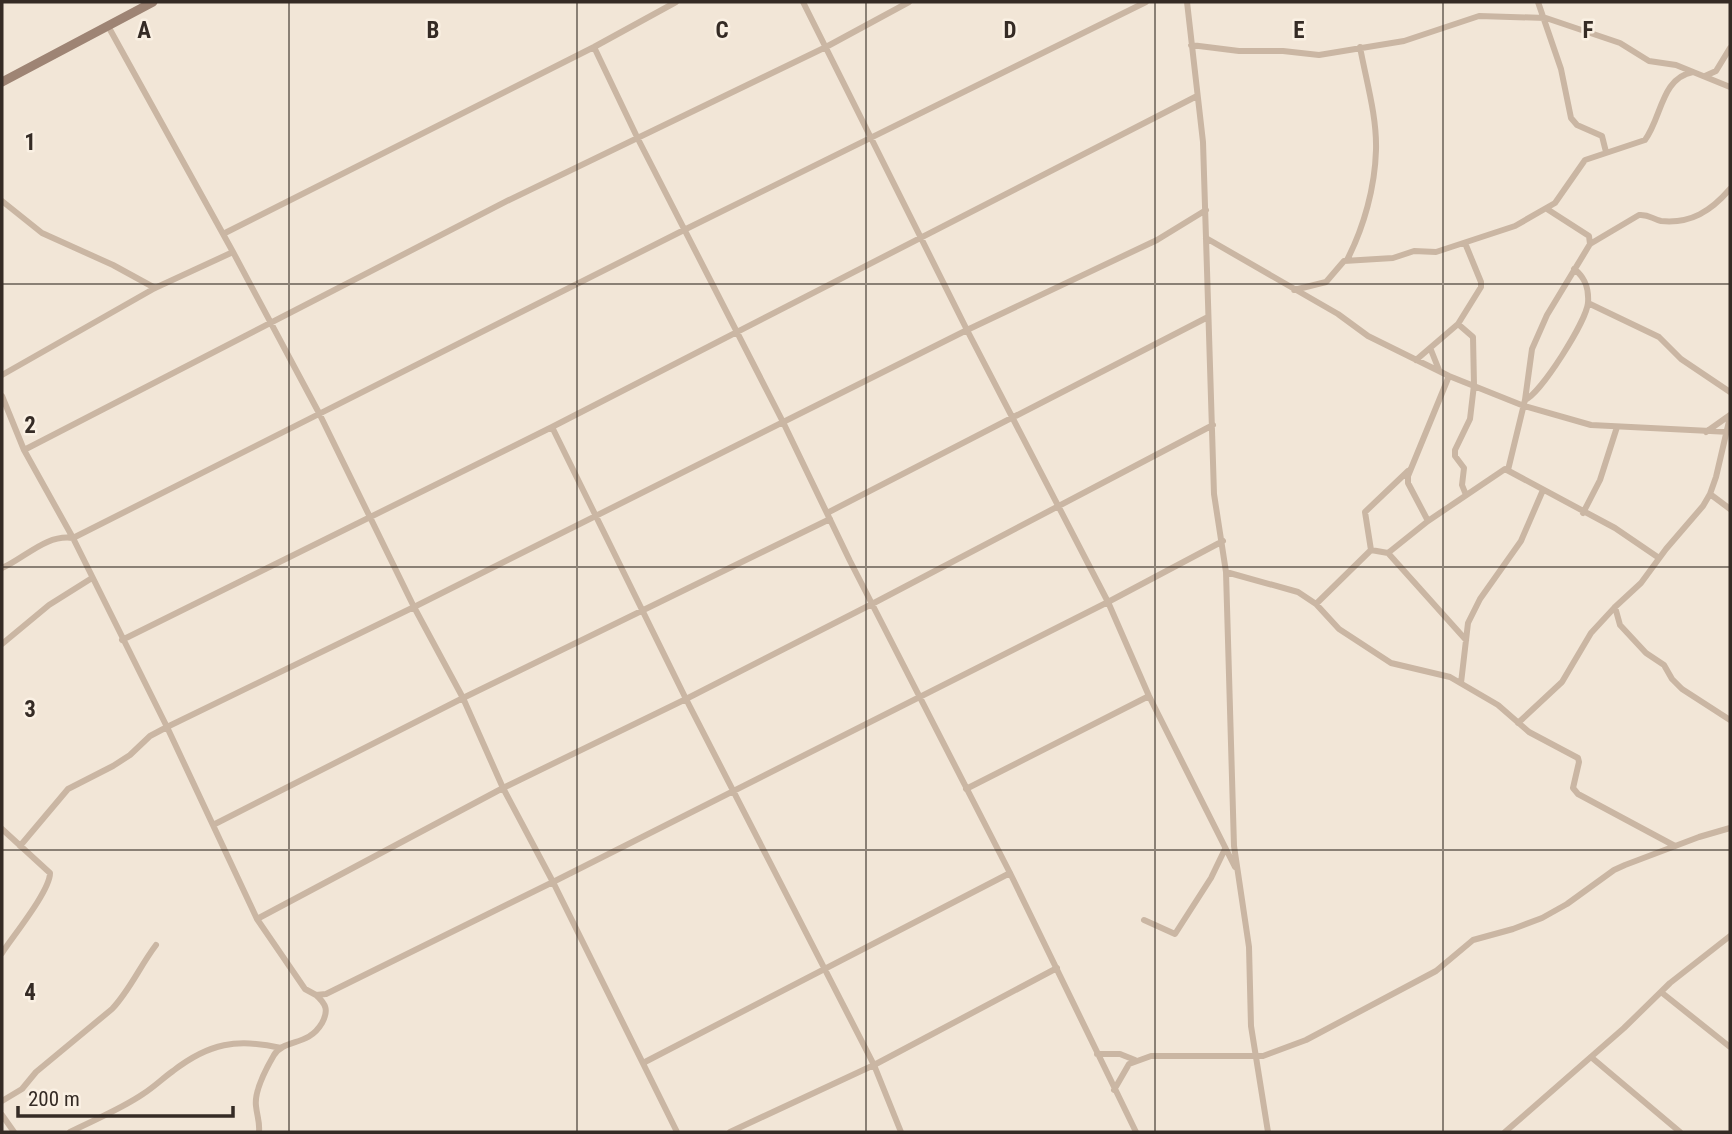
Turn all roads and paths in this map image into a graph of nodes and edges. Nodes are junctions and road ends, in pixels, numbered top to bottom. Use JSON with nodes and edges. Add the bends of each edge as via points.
{"nodes":[{"id":1,"x":153,"y":2,"type":"edge"},
{"id":2,"x":677,"y":2,"type":"edge"},
{"id":3,"x":803,"y":2,"type":"edge"},
{"id":4,"x":909,"y":2,"type":"edge"},
{"id":5,"x":1146,"y":2,"type":"edge"},
{"id":6,"x":1187,"y":2,"type":"edge"},
{"id":7,"x":1538,"y":2,"type":"edge"},
{"id":8,"x":1546,"y":18,"type":"junction"},
{"id":9,"x":108,"y":26,"type":"junction"},
{"id":10,"x":1191,"y":45,"type":"junction"},
{"id":11,"x":594,"y":47,"type":"junction"},
{"id":12,"x":826,"y":47,"type":"junction"},
{"id":13,"x":1360,"y":47,"type":"junction"},
{"id":14,"x":1730,"y":48,"type":"edge"},
{"id":15,"x":1716,"y":71,"type":"junction"},
{"id":16,"x":1693,"y":72,"type":"junction"},
{"id":17,"x":1704,"y":76,"type":"junction"},
{"id":18,"x":2,"y":82,"type":"edge"},
{"id":19,"x":1721,"y":83,"type":"junction"},
{"id":20,"x":1730,"y":88,"type":"edge"},
{"id":21,"x":1197,"y":96,"type":"junction"},
{"id":22,"x":870,"y":138,"type":"junction"},
{"id":23,"x":638,"y":139,"type":"junction"},
{"id":24,"x":1606,"y":152,"type":"junction"},
{"id":25,"x":1730,"y":189,"type":"edge"},
{"id":26,"x":2,"y":201,"type":"edge"},
{"id":27,"x":1547,"y":209,"type":"junction"},
{"id":28,"x":1206,"y":210,"type":"junction"},
{"id":29,"x":686,"y":229,"type":"junction"},
{"id":30,"x":223,"y":234,"type":"junction"},
{"id":31,"x":922,"y":237,"type":"junction"},
{"id":32,"x":1206,"y":238,"type":"junction"},
{"id":33,"x":1465,"y":243,"type":"junction"},
{"id":34,"x":1590,"y":244,"type":"junction"},
{"id":35,"x":233,"y":251,"type":"junction"},
{"id":36,"x":1347,"y":260,"type":"junction"},
{"id":37,"x":1574,"y":269,"type":"junction"},
{"id":38,"x":155,"y":288,"type":"junction"},
{"id":39,"x":1294,"y":290,"type":"junction"},
{"id":40,"x":1588,"y":303,"type":"junction"},
{"id":41,"x":1208,"y":317,"type":"junction"},
{"id":42,"x":271,"y":322,"type":"junction"},
{"id":43,"x":1458,"y":324,"type":"junction"},
{"id":44,"x":967,"y":330,"type":"junction"},
{"id":45,"x":736,"y":332,"type":"junction"},
{"id":46,"x":1431,"y":350,"type":"junction"},
{"id":47,"x":1416,"y":360,"type":"junction"},
{"id":48,"x":1439,"y":371,"type":"junction"},
{"id":49,"x":2,"y":375,"type":"edge"},
{"id":50,"x":1449,"y":376,"type":"junction"},
{"id":51,"x":1474,"y":385,"type":"junction"},
{"id":52,"x":1730,"y":392,"type":"edge"},
{"id":53,"x":3,"y":402,"type":"edge"},
{"id":54,"x":1524,"y":403,"type":"junction"},
{"id":55,"x":319,"y":413,"type":"junction"},
{"id":56,"x":1730,"y":416,"type":"edge"},
{"id":57,"x":1014,"y":417,"type":"junction"},
{"id":58,"x":783,"y":422,"type":"junction"},
{"id":59,"x":1213,"y":425,"type":"junction"},
{"id":60,"x":552,"y":427,"type":"junction"},
{"id":61,"x":1617,"y":427,"type":"junction"},
{"id":62,"x":1728,"y":432,"type":"edge"},
{"id":63,"x":1705,"y":433,"type":"junction"},
{"id":64,"x":24,"y":450,"type":"junction"},
{"id":65,"x":1409,"y":470,"type":"junction"},
{"id":66,"x":1508,"y":470,"type":"junction"},
{"id":67,"x":1543,"y":490,"type":"junction"},
{"id":68,"x":1710,"y":494,"type":"junction"},
{"id":69,"x":1466,"y":495,"type":"junction"},
{"id":70,"x":1059,"y":506,"type":"junction"},
{"id":71,"x":1730,"y":509,"type":"edge"},
{"id":72,"x":1583,"y":513,"type":"junction"},
{"id":73,"x":596,"y":516,"type":"junction"},
{"id":74,"x":828,"y":516,"type":"junction"},
{"id":75,"x":371,"y":518,"type":"junction"},
{"id":76,"x":1428,"y":521,"type":"junction"},
{"id":77,"x":73,"y":538,"type":"junction"},
{"id":78,"x":1223,"y":541,"type":"junction"},
{"id":79,"x":1371,"y":550,"type":"junction"},
{"id":80,"x":1388,"y":553,"type":"junction"},
{"id":81,"x":1659,"y":558,"type":"junction"},
{"id":82,"x":2,"y":568,"type":"edge"},
{"id":83,"x":1226,"y":572,"type":"junction"},
{"id":84,"x":92,"y":578,"type":"junction"},
{"id":85,"x":1108,"y":602,"type":"junction"},
{"id":86,"x":872,"y":604,"type":"junction"},
{"id":87,"x":1316,"y":604,"type":"junction"},
{"id":88,"x":414,"y":607,"type":"junction"},
{"id":89,"x":1615,"y":607,"type":"junction"},
{"id":90,"x":644,"y":611,"type":"junction"},
{"id":91,"x":122,"y":640,"type":"junction"},
{"id":92,"x":1466,"y":640,"type":"junction"},
{"id":93,"x":2,"y":644,"type":"edge"},
{"id":94,"x":1461,"y":683,"type":"junction"},
{"id":95,"x":919,"y":696,"type":"junction"},
{"id":96,"x":1149,"y":696,"type":"junction"},
{"id":97,"x":463,"y":698,"type":"junction"},
{"id":98,"x":686,"y":699,"type":"junction"},
{"id":99,"x":1730,"y":720,"type":"edge"},
{"id":100,"x":1518,"y":723,"type":"junction"},
{"id":101,"x":167,"y":727,"type":"junction"},
{"id":102,"x":503,"y":788,"type":"junction"},
{"id":103,"x":966,"y":789,"type":"junction"},
{"id":104,"x":734,"y":790,"type":"junction"},
{"id":105,"x":213,"y":825,"type":"junction"},
{"id":106,"x":1730,"y":828,"type":"edge"},
{"id":107,"x":2,"y":829,"type":"edge"},
{"id":108,"x":9,"y":836,"type":"junction"},
{"id":109,"x":2,"y":844,"type":"edge"},
{"id":110,"x":20,"y":846,"type":"junction"},
{"id":111,"x":1675,"y":846,"type":"junction"},
{"id":112,"x":1225,"y":849,"type":"junction"},
{"id":113,"x":1236,"y":870,"type":"junction"},
{"id":114,"x":1010,"y":873,"type":"junction"},
{"id":115,"x":553,"y":882,"type":"junction"},
{"id":116,"x":257,"y":919,"type":"junction"},
{"id":117,"x":1144,"y":920,"type":"dead end"},
{"id":118,"x":1730,"y":936,"type":"edge"},
{"id":119,"x":156,"y":945,"type":"dead end"},
{"id":120,"x":2,"y":953,"type":"edge"},
{"id":121,"x":1057,"y":968,"type":"junction"},
{"id":122,"x":825,"y":969,"type":"junction"},
{"id":123,"x":1661,"y":992,"type":"junction"},
{"id":124,"x":316,"y":995,"type":"junction"},
{"id":125,"x":1730,"y":1047,"type":"edge"},
{"id":126,"x":281,"y":1048,"type":"junction"},
{"id":127,"x":1097,"y":1054,"type":"junction"},
{"id":128,"x":1256,"y":1056,"type":"junction"},
{"id":129,"x":1591,"y":1058,"type":"junction"},
{"id":130,"x":1136,"y":1060,"type":"junction"},
{"id":131,"x":643,"y":1063,"type":"junction"},
{"id":132,"x":874,"y":1065,"type":"junction"},
{"id":133,"x":1114,"y":1090,"type":"junction"},
{"id":134,"x":2,"y":1101,"type":"edge"},
{"id":135,"x":2,"y":1115,"type":"edge"},
{"id":136,"x":1512,"y":1126,"type":"junction"},
{"id":137,"x":14,"y":1132,"type":"edge"},
{"id":138,"x":70,"y":1132,"type":"edge"},
{"id":139,"x":259,"y":1132,"type":"edge"},
{"id":140,"x":677,"y":1132,"type":"edge"},
{"id":141,"x":730,"y":1132,"type":"edge"},
{"id":142,"x":901,"y":1132,"type":"edge"},
{"id":143,"x":1136,"y":1132,"type":"edge"},
{"id":144,"x":1268,"y":1132,"type":"edge"},
{"id":145,"x":1505,"y":1132,"type":"edge"},
{"id":146,"x":1520,"y":1132,"type":"edge"},
{"id":147,"x":1680,"y":1132,"type":"edge"}],
"edges":[{"from":1,"to":9,"type":"main road"},
{"from":2,"to":11,"type":"street"},
{"from":3,"to":12,"type":"street"},
{"from":4,"to":12,"type":"street"},
{"from":5,"to":22,"type":"street"},
{"from":6,"to":10,"type":"street"},
{"from":7,"to":8,"type":"street"},
{"from":8,"to":13,"type":"street","via":[[1479,16],[1404,41]]},
{"from":8,"to":16,"type":"street","via":[[1620,43],[1649,61]]},
{"from":8,"to":24,"type":"street","via":[[1571,118],[1602,136]]},
{"from":9,"to":18,"type":"main road"},
{"from":9,"to":30,"type":"street"},
{"from":10,"to":13,"type":"street","via":[[1319,55]]},
{"from":10,"to":21,"type":"street"},
{"from":11,"to":23,"type":"street"},
{"from":11,"to":30,"type":"street"},
{"from":12,"to":22,"type":"street"},
{"from":12,"to":23,"type":"street"},
{"from":13,"to":36,"type":"street","via":[[1376,150],[1370,198]]},
{"from":14,"to":15,"type":"street"},
{"from":15,"to":17,"type":"street"},
{"from":15,"to":19,"type":"street"},
{"from":16,"to":17,"type":"street"},
{"from":16,"to":24,"type":"street","via":[[1670,86],[1645,139]]},
{"from":17,"to":19,"type":"street"},
{"from":19,"to":20,"type":"street"},
{"from":21,"to":28,"type":"street"},
{"from":21,"to":31,"type":"street"},
{"from":22,"to":29,"type":"street"},
{"from":22,"to":31,"type":"street"},
{"from":23,"to":29,"type":"street"},
{"from":23,"to":42,"type":"street"},
{"from":24,"to":27,"type":"street","via":[[1584,160]]},
{"from":25,"to":34,"type":"street","via":[[1695,219],[1659,220],[1639,215]]},
{"from":26,"to":38,"type":"street","via":[[42,233]]},
{"from":27,"to":33,"type":"street"},
{"from":27,"to":34,"type":"street","via":[[1589,236]]},
{"from":28,"to":32,"type":"street"},
{"from":28,"to":44,"type":"street","via":[[1157,240]]},
{"from":29,"to":45,"type":"street"},
{"from":29,"to":55,"type":"street"},
{"from":30,"to":35,"type":"street"},
{"from":31,"to":44,"type":"street"},
{"from":31,"to":45,"type":"street"},
{"from":32,"to":39,"type":"street"},
{"from":32,"to":41,"type":"street"},
{"from":33,"to":36,"type":"street","via":[[1436,252]]},
{"from":33,"to":43,"type":"street","via":[[1481,285]]},
{"from":34,"to":37,"type":"street"},
{"from":35,"to":38,"type":"street"},
{"from":35,"to":42,"type":"street"},
{"from":36,"to":39,"type":"street","via":[[1326,282]]},
{"from":37,"to":40,"type":"street","via":[[1586,281]]},
{"from":37,"to":54,"type":"street","via":[[1535,341]]},
{"from":38,"to":49,"type":"street"},
{"from":39,"to":47,"type":"street"},
{"from":40,"to":52,"type":"street","via":[[1659,337],[1681,359]]},
{"from":40,"to":54,"type":"street","via":[[1558,360]]},
{"from":41,"to":57,"type":"street"},
{"from":41,"to":59,"type":"street"},
{"from":42,"to":55,"type":"street"},
{"from":42,"to":64,"type":"street"},
{"from":43,"to":46,"type":"street"},
{"from":43,"to":51,"type":"street","via":[[1473,337]]},
{"from":44,"to":57,"type":"street"},
{"from":44,"to":58,"type":"street"},
{"from":45,"to":58,"type":"street"},
{"from":45,"to":60,"type":"street"},
{"from":46,"to":47,"type":"street"},
{"from":46,"to":48,"type":"street"},
{"from":47,"to":48,"type":"street"},
{"from":48,"to":50,"type":"street"},
{"from":50,"to":51,"type":"street"},
{"from":50,"to":65,"type":"street"},
{"from":51,"to":54,"type":"street"},
{"from":51,"to":69,"type":"street","via":[[1470,419],[1455,450],[1464,468]]},
{"from":53,"to":64,"type":"street"},
{"from":54,"to":61,"type":"street","via":[[1591,425]]},
{"from":54,"to":66,"type":"street"},
{"from":55,"to":75,"type":"street"},
{"from":55,"to":77,"type":"street"},
{"from":56,"to":62,"type":"street"},
{"from":56,"to":63,"type":"street"},
{"from":57,"to":70,"type":"street"},
{"from":57,"to":74,"type":"street"},
{"from":58,"to":73,"type":"street"},
{"from":58,"to":74,"type":"street"},
{"from":59,"to":70,"type":"street"},
{"from":59,"to":78,"type":"street","via":[[1214,494]]},
{"from":60,"to":73,"type":"street"},
{"from":60,"to":75,"type":"street"},
{"from":61,"to":63,"type":"street"},
{"from":61,"to":72,"type":"street","via":[[1600,480]]},
{"from":62,"to":63,"type":"street"},
{"from":62,"to":68,"type":"street"},
{"from":64,"to":77,"type":"street"},
{"from":65,"to":76,"type":"street","via":[[1408,483]]},
{"from":65,"to":79,"type":"street","via":[[1365,512]]},
{"from":66,"to":67,"type":"street"},
{"from":66,"to":69,"type":"street"},
{"from":67,"to":72,"type":"street"},
{"from":67,"to":92,"type":"street","via":[[1521,541],[1473,612]]},
{"from":68,"to":71,"type":"street"},
{"from":68,"to":81,"type":"street"},
{"from":69,"to":76,"type":"street"},
{"from":70,"to":85,"type":"street"},
{"from":70,"to":86,"type":"street"},
{"from":72,"to":81,"type":"street"},
{"from":73,"to":88,"type":"street"},
{"from":73,"to":90,"type":"street"},
{"from":74,"to":86,"type":"street"},
{"from":74,"to":90,"type":"street"},
{"from":75,"to":88,"type":"street"},
{"from":75,"to":91,"type":"street"},
{"from":76,"to":80,"type":"street"},
{"from":77,"to":82,"type":"street","via":[[51,539]]},
{"from":77,"to":84,"type":"street"},
{"from":78,"to":83,"type":"street"},
{"from":78,"to":85,"type":"street"},
{"from":79,"to":80,"type":"street"},
{"from":79,"to":87,"type":"street"},
{"from":80,"to":92,"type":"street"},
{"from":81,"to":89,"type":"street"},
{"from":83,"to":87,"type":"street","via":[[1296,591]]},
{"from":83,"to":113,"type":"street"},
{"from":84,"to":91,"type":"street"},
{"from":84,"to":93,"type":"street"},
{"from":85,"to":95,"type":"street"},
{"from":85,"to":96,"type":"street"},
{"from":86,"to":95,"type":"street"},
{"from":86,"to":98,"type":"street"},
{"from":87,"to":94,"type":"street","via":[[1339,629],[1391,663],[1440,673]]},
{"from":88,"to":97,"type":"street"},
{"from":88,"to":101,"type":"street"},
{"from":89,"to":99,"type":"street","via":[[1620,625],[1664,665],[1682,690]]},
{"from":89,"to":100,"type":"street","via":[[1584,643],[1562,682]]},
{"from":90,"to":97,"type":"street"},
{"from":90,"to":98,"type":"street"},
{"from":91,"to":101,"type":"street"},
{"from":92,"to":94,"type":"street"},
{"from":94,"to":100,"type":"street"},
{"from":95,"to":103,"type":"street"},
{"from":95,"to":104,"type":"street"},
{"from":96,"to":103,"type":"street"},
{"from":96,"to":112,"type":"street"},
{"from":97,"to":102,"type":"street"},
{"from":97,"to":105,"type":"street"},
{"from":98,"to":102,"type":"street"},
{"from":98,"to":104,"type":"street"},
{"from":100,"to":111,"type":"street","via":[[1578,758],[1573,788],[1578,794]]},
{"from":101,"to":105,"type":"street"},
{"from":101,"to":110,"type":"street","via":[[121,760],[68,789]]},
{"from":102,"to":115,"type":"street"},
{"from":102,"to":116,"type":"street"},
{"from":103,"to":114,"type":"street"},
{"from":104,"to":115,"type":"street"},
{"from":104,"to":122,"type":"street"},
{"from":105,"to":116,"type":"street"},
{"from":106,"to":111,"type":"street"},
{"from":107,"to":108,"type":"street"},
{"from":108,"to":109,"type":"street"},
{"from":108,"to":110,"type":"street"},
{"from":110,"to":120,"type":"street","via":[[46,867],[50,879]]},
{"from":111,"to":128,"type":"street","via":[[1614,870],[1542,918],[1473,940],[1436,971],[1306,1040]]},
{"from":112,"to":113,"type":"street"},
{"from":112,"to":117,"type":"street","via":[[1175,934]]},
{"from":113,"to":128,"type":"street","via":[[1249,947]]},
{"from":114,"to":121,"type":"street"},
{"from":114,"to":122,"type":"street"},
{"from":115,"to":124,"type":"street"},
{"from":115,"to":131,"type":"street"},
{"from":116,"to":124,"type":"street","via":[[306,989]]},
{"from":118,"to":123,"type":"street"},
{"from":119,"to":134,"type":"street","via":[[112,1009],[22,1089]]},
{"from":121,"to":127,"type":"street"},
{"from":121,"to":132,"type":"street"},
{"from":122,"to":131,"type":"street"},
{"from":122,"to":132,"type":"street"},
{"from":123,"to":125,"type":"street"},
{"from":123,"to":129,"type":"street"},
{"from":124,"to":126,"type":"street","via":[[327,1009],[318,1029],[311,1037]]},
{"from":126,"to":138,"type":"street","via":[[248,1042],[208,1050],[142,1096]]},
{"from":126,"to":139,"type":"street","via":[[256,1098]]},
{"from":127,"to":130,"type":"street"},
{"from":127,"to":133,"type":"street"},
{"from":128,"to":130,"type":"street","via":[[1159,1055]]},
{"from":128,"to":144,"type":"street"},
{"from":129,"to":136,"type":"street"},
{"from":129,"to":147,"type":"street"},
{"from":130,"to":133,"type":"street"},
{"from":131,"to":140,"type":"street"},
{"from":132,"to":141,"type":"street"},
{"from":132,"to":142,"type":"street"},
{"from":133,"to":143,"type":"street"},
{"from":135,"to":137,"type":"street"},
{"from":136,"to":145,"type":"street"},
{"from":136,"to":146,"type":"street"}]}
